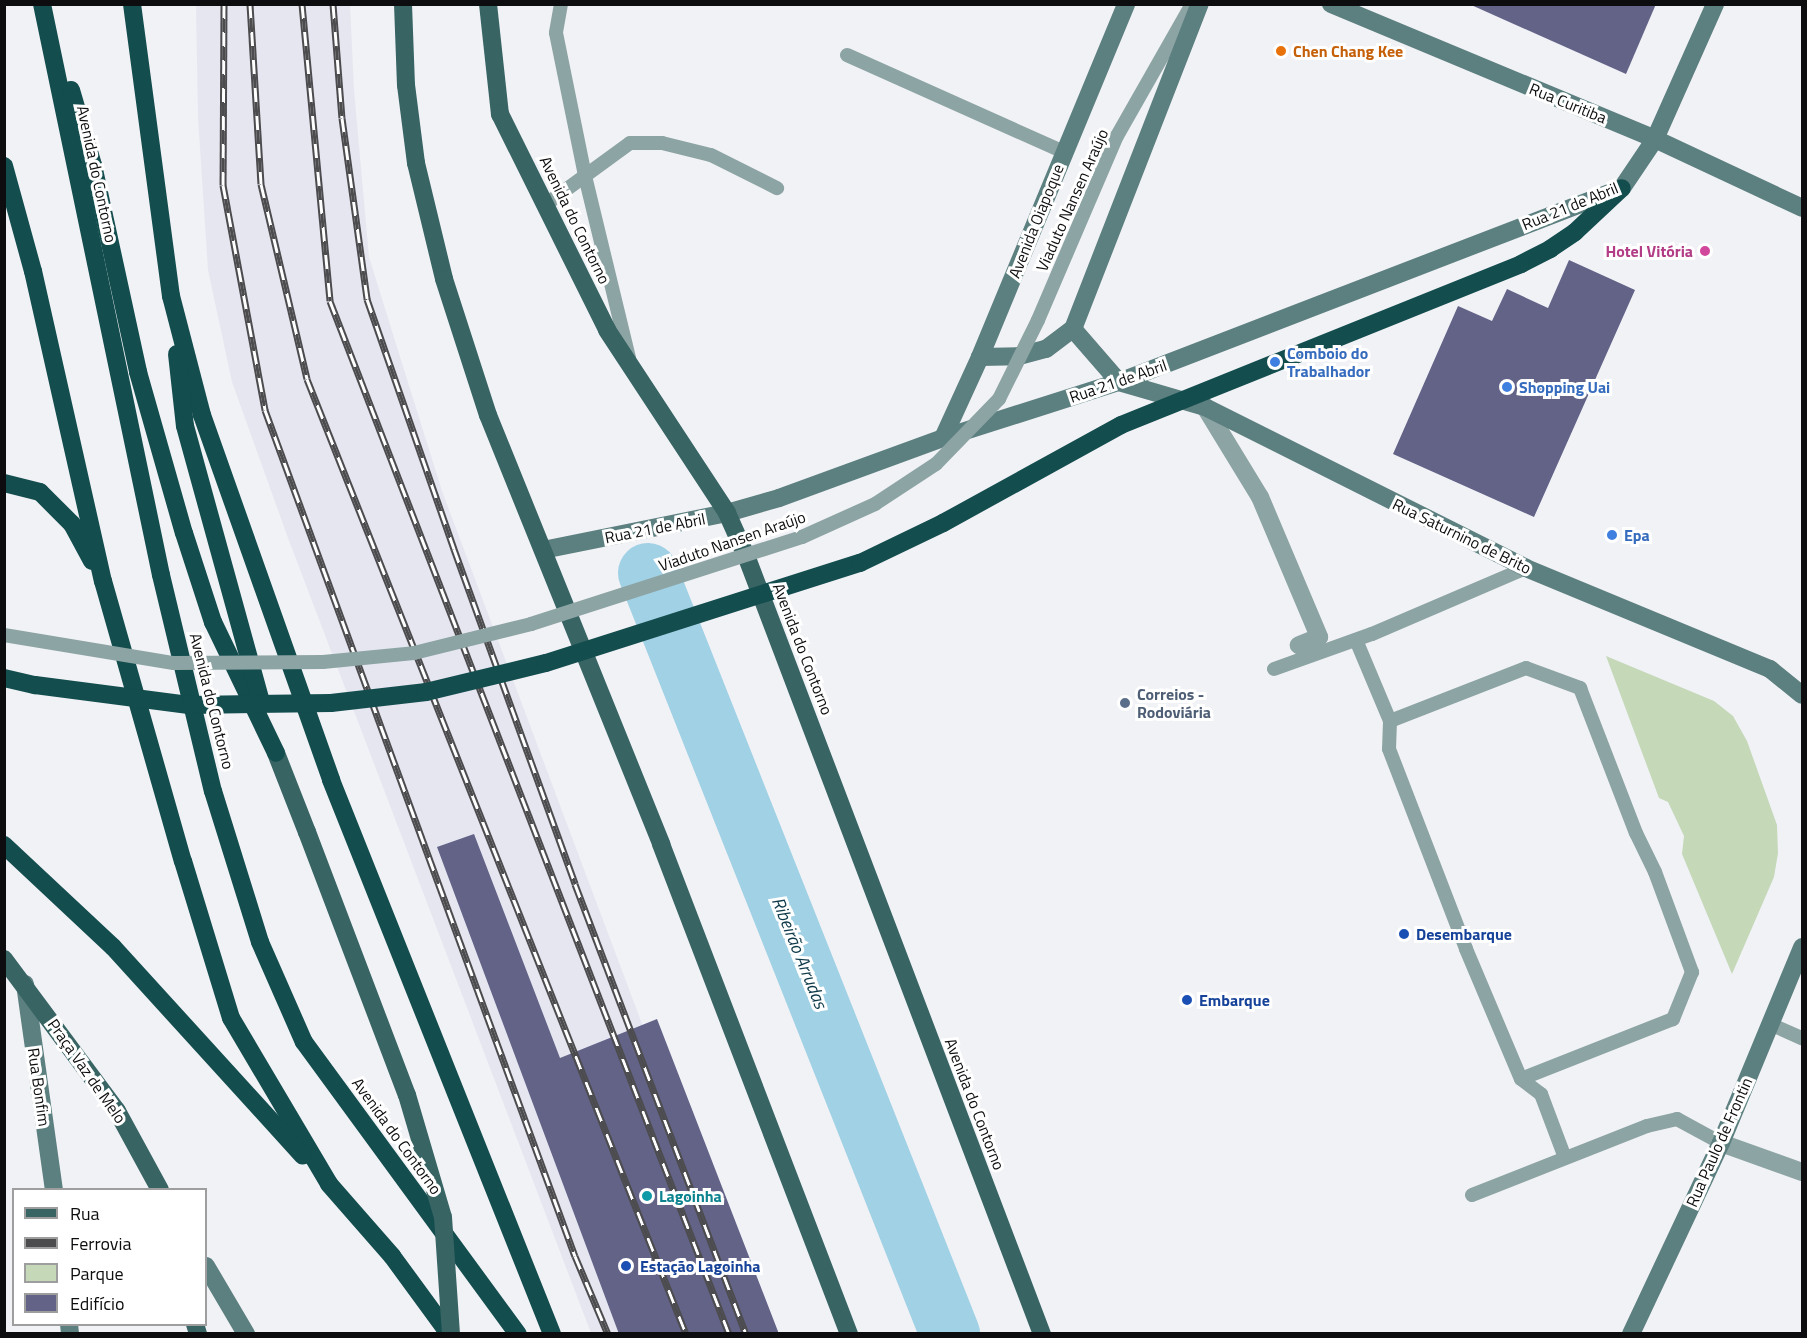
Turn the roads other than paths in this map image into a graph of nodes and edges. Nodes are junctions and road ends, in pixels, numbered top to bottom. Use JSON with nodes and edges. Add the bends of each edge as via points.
{"nodes":[{"id":1,"x":43,"y":4,"type":"edge"},
{"id":2,"x":132,"y":4,"type":"edge"},
{"id":3,"x":403,"y":4,"type":"edge"},
{"id":4,"x":488,"y":4,"type":"edge"},
{"id":5,"x":561,"y":4,"type":"edge"},
{"id":6,"x":1126,"y":4,"type":"edge"},
{"id":7,"x":1192,"y":4,"type":"edge"},
{"id":8,"x":1200,"y":4,"type":"edge"},
{"id":9,"x":1331,"y":4,"type":"edge"},
{"id":10,"x":1715,"y":4,"type":"edge"},
{"id":11,"x":847,"y":56,"type":"dead end"},
{"id":12,"x":1655,"y":139,"type":"junction"},
{"id":13,"x":1064,"y":152,"type":"junction"},
{"id":14,"x":4,"y":166,"type":"edge"},
{"id":15,"x":585,"y":176,"type":"junction"},
{"id":16,"x":777,"y":188,"type":"dead end"},
{"id":17,"x":1622,"y":188,"type":"junction"},
{"id":18,"x":545,"y":205,"type":"junction"},
{"id":19,"x":1803,"y":208,"type":"edge"},
{"id":20,"x":171,"y":296,"type":"junction"},
{"id":21,"x":1073,"y":329,"type":"junction"},
{"id":22,"x":980,"y":357,"type":"junction"},
{"id":23,"x":632,"y":368,"type":"junction"},
{"id":24,"x":1119,"y":382,"type":"junction"},
{"id":25,"x":1205,"y":407,"type":"junction"},
{"id":26,"x":943,"y":438,"type":"junction"},
{"id":27,"x":4,"y":483,"type":"edge"},
{"id":28,"x":727,"y":513,"type":"junction"},
{"id":29,"x":543,"y":550,"type":"junction"},
{"id":30,"x":1526,"y":568,"type":"junction"},
{"id":31,"x":103,"y":581,"type":"junction"},
{"id":32,"x":4,"y":635,"type":"edge"},
{"id":33,"x":1356,"y":640,"type":"junction"},
{"id":34,"x":1299,"y":645,"type":"dead end"},
{"id":35,"x":1274,"y":669,"type":"dead end"},
{"id":36,"x":4,"y":678,"type":"edge"},
{"id":37,"x":1803,"y":695,"type":"edge"},
{"id":38,"x":1390,"y":721,"type":"junction"},
{"id":39,"x":276,"y":753,"type":"junction"},
{"id":40,"x":4,"y":845,"type":"edge"},
{"id":41,"x":1803,"y":947,"type":"edge"},
{"id":42,"x":4,"y":959,"type":"edge"},
{"id":43,"x":25,"y":984,"type":"junction"},
{"id":44,"x":1770,"y":1024,"type":"junction"},
{"id":45,"x":1803,"y":1038,"type":"edge"},
{"id":46,"x":1521,"y":1079,"type":"junction"},
{"id":47,"x":1721,"y":1143,"type":"junction"},
{"id":48,"x":1565,"y":1158,"type":"junction"},
{"id":49,"x":1803,"y":1172,"type":"edge"},
{"id":50,"x":328,"y":1184,"type":"junction"},
{"id":51,"x":54,"y":1188,"type":"edge"},
{"id":52,"x":159,"y":1188,"type":"edge"},
{"id":53,"x":1472,"y":1195,"type":"dead end"},
{"id":54,"x":207,"y":1268,"type":"edge"},
{"id":55,"x":246,"y":1334,"type":"edge"},
{"id":56,"x":450,"y":1334,"type":"edge"},
{"id":57,"x":519,"y":1334,"type":"edge"},
{"id":58,"x":552,"y":1334,"type":"edge"},
{"id":59,"x":849,"y":1334,"type":"edge"},
{"id":60,"x":1042,"y":1334,"type":"edge"},
{"id":61,"x":1631,"y":1334,"type":"edge"}],
"edges":[{"from":1,"to":39,"type":"highway","via":[[93,165],[138,372],[184,533],[213,622]]},
{"from":1,"to":57,"type":"highway","name":"Avenida do Contorno","via":[[161,575],[213,790],[260,942],[304,1042]]},
{"from":2,"to":20,"type":"highway"},
{"from":3,"to":29,"type":"main road","via":[[406,85],[416,163],[444,279],[488,415]]},
{"from":4,"to":18,"type":"main road","name":"Avenida do Contorno","via":[[500,114]]},
{"from":5,"to":15,"type":"lane","via":[[556,33]]},
{"from":6,"to":13,"type":"street","name":"Avenida Oiapoque"},
{"from":7,"to":32,"type":"lane","name":"Viaduto Nansen Araújo","bridge":true,"via":[[1117,136],[1038,320],[999,399],[936,464],[875,504],[802,537],[531,624],[414,653],[323,662],[174,663]]},
{"from":8,"to":21,"type":"street"},
{"from":9,"to":12,"type":"street","name":"Rua Curitiba"},
{"from":10,"to":12,"type":"street","name":"Rua 21 de Abril"},
{"from":11,"to":13,"type":"lane"},
{"from":12,"to":17,"type":"street","name":"Rua 21 de Abril"},
{"from":12,"to":19,"type":"street","name":"Rua Curitiba"},
{"from":13,"to":22,"type":"street","name":"Avenida Oiapoque"},
{"from":14,"to":31,"type":"highway","via":[[33,272]]},
{"from":15,"to":16,"type":"lane","via":[[630,143],[662,143],[711,155]]},
{"from":15,"to":18,"type":"lane"},
{"from":15,"to":23,"type":"lane"},
{"from":17,"to":24,"type":"street","name":"Rua 21 de Abril"},
{"from":17,"to":36,"type":"highway","bridge":true,"via":[[1575,232],[1521,264],[1121,425],[943,523],[860,563],[546,663],[426,692],[331,702],[189,705]]},
{"from":18,"to":23,"type":"main road","name":"Avenida do Contorno","via":[[607,330]]},
{"from":20,"to":39,"type":"highway","via":[[185,426]]},
{"from":20,"to":58,"type":"highway","via":[[202,415],[331,780]]},
{"from":21,"to":22,"type":"street","via":[[1046,349],[1019,356]]},
{"from":21,"to":24,"type":"street"},
{"from":22,"to":26,"type":"street","name":"Avenida Oiapoque"},
{"from":23,"to":28,"type":"main road","name":"Avenida do Contorno"},
{"from":24,"to":25,"type":"street","name":"Rua Saturnino de Brito"},
{"from":24,"to":26,"type":"street","name":"Rua 21 de Abril"},
{"from":25,"to":30,"type":"street","name":"Rua Saturnino de Brito"},
{"from":25,"to":34,"type":"street","via":[[1260,497],[1319,636]]},
{"from":26,"to":28,"type":"street","name":"Rua 21 de Abril"},
{"from":27,"to":31,"type":"highway","via":[[40,492],[72,524]]},
{"from":28,"to":29,"type":"street","name":"Rua 21 de Abril"},
{"from":28,"to":60,"type":"main road","name":"Avenida do Contorno"},
{"from":29,"to":59,"type":"main road","via":[[661,844]]},
{"from":30,"to":33,"type":"lane"},
{"from":30,"to":37,"type":"street","name":"Rua Saturnino de Brito","via":[[1770,669]]},
{"from":31,"to":50,"type":"highway","via":[[231,1018]]},
{"from":33,"to":35,"type":"lane"},
{"from":33,"to":38,"type":"lane"},
{"from":38,"to":46,"type":"lane","via":[[1389,748]]},
{"from":38,"to":46,"type":"lane","via":[[1526,668],[1580,688],[1692,972],[1673,1019]]},
{"from":39,"to":56,"type":"main road","bridge":true,"via":[[407,1095],[443,1217]]},
{"from":40,"to":50,"type":"highway","via":[[113,947]]},
{"from":41,"to":44,"type":"street","name":"Rua Paulo de Frontin"},
{"from":42,"to":43,"type":"main road","name":"Praça Vaz de Melo"},
{"from":43,"to":51,"type":"street","name":"Rua Bonfim"},
{"from":43,"to":52,"type":"main road","name":"Praça Vaz de Melo","via":[[117,1111]]},
{"from":44,"to":45,"type":"lane"},
{"from":44,"to":47,"type":"street","name":"Rua Paulo de Frontin"},
{"from":46,"to":48,"type":"lane","via":[[1540,1094]]},
{"from":47,"to":48,"type":"lane","via":[[1677,1119],[1647,1126]]},
{"from":47,"to":49,"type":"street"},
{"from":47,"to":61,"type":"street","name":"Rua Paulo de Frontin"},
{"from":48,"to":53,"type":"lane"},
{"from":50,"to":56,"type":"highway","via":[[392,1256]]},
{"from":54,"to":55,"type":"street"}]}
